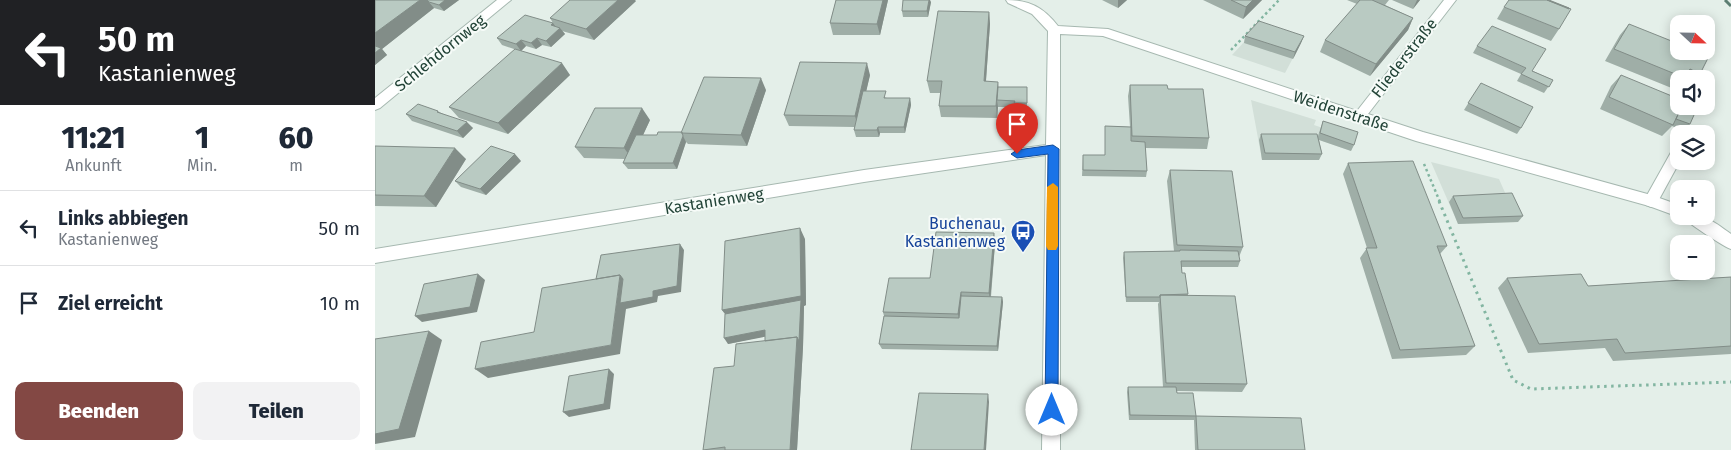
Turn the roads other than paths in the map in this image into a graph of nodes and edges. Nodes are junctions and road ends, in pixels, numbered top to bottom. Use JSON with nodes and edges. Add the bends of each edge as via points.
{"nodes":[{"id":1,"x":505,"y":0,"type":"edge"},
{"id":2,"x":1012,"y":0,"type":"edge"},
{"id":3,"x":1450,"y":0,"type":"edge"},
{"id":4,"x":1054,"y":30,"type":"junction"},
{"id":5,"x":375,"y":105,"type":"edge"},
{"id":6,"x":1359,"y":117,"type":"junction"},
{"id":7,"x":1053,"y":149,"type":"junction"},
{"id":8,"x":1670,"y":166,"type":"edge"},
{"id":9,"x":1651,"y":201,"type":"junction"},
{"id":10,"x":1670,"y":208,"type":"edge"},
{"id":11,"x":1706,"y":225,"type":"edge"},
{"id":12,"x":1731,"y":243,"type":"edge"},
{"id":13,"x":375,"y":256,"type":"edge"},
{"id":14,"x":1051,"y":450,"type":"edge"}],
"edges":[{"from":1,"to":5,"type":"street","name":"Schlehdornweg"},
{"from":2,"to":4,"type":"street","via":[[1044,15]]},
{"from":3,"to":6,"type":"street","name":"Fliederstraße"},
{"from":4,"to":6,"type":"street","name":"Weidenstraße","via":[[1104,32]]},
{"from":4,"to":7,"type":"street"},
{"from":6,"to":9,"type":"street","name":"Weidenstraße"},
{"from":7,"to":13,"type":"street","name":"Kastanienweg","via":[[864,176]]},
{"from":7,"to":14,"type":"street"},
{"from":8,"to":9,"type":"street"},
{"from":9,"to":10,"type":"street","name":"Weidenstraße"},
{"from":11,"to":12,"type":"street"}]}
